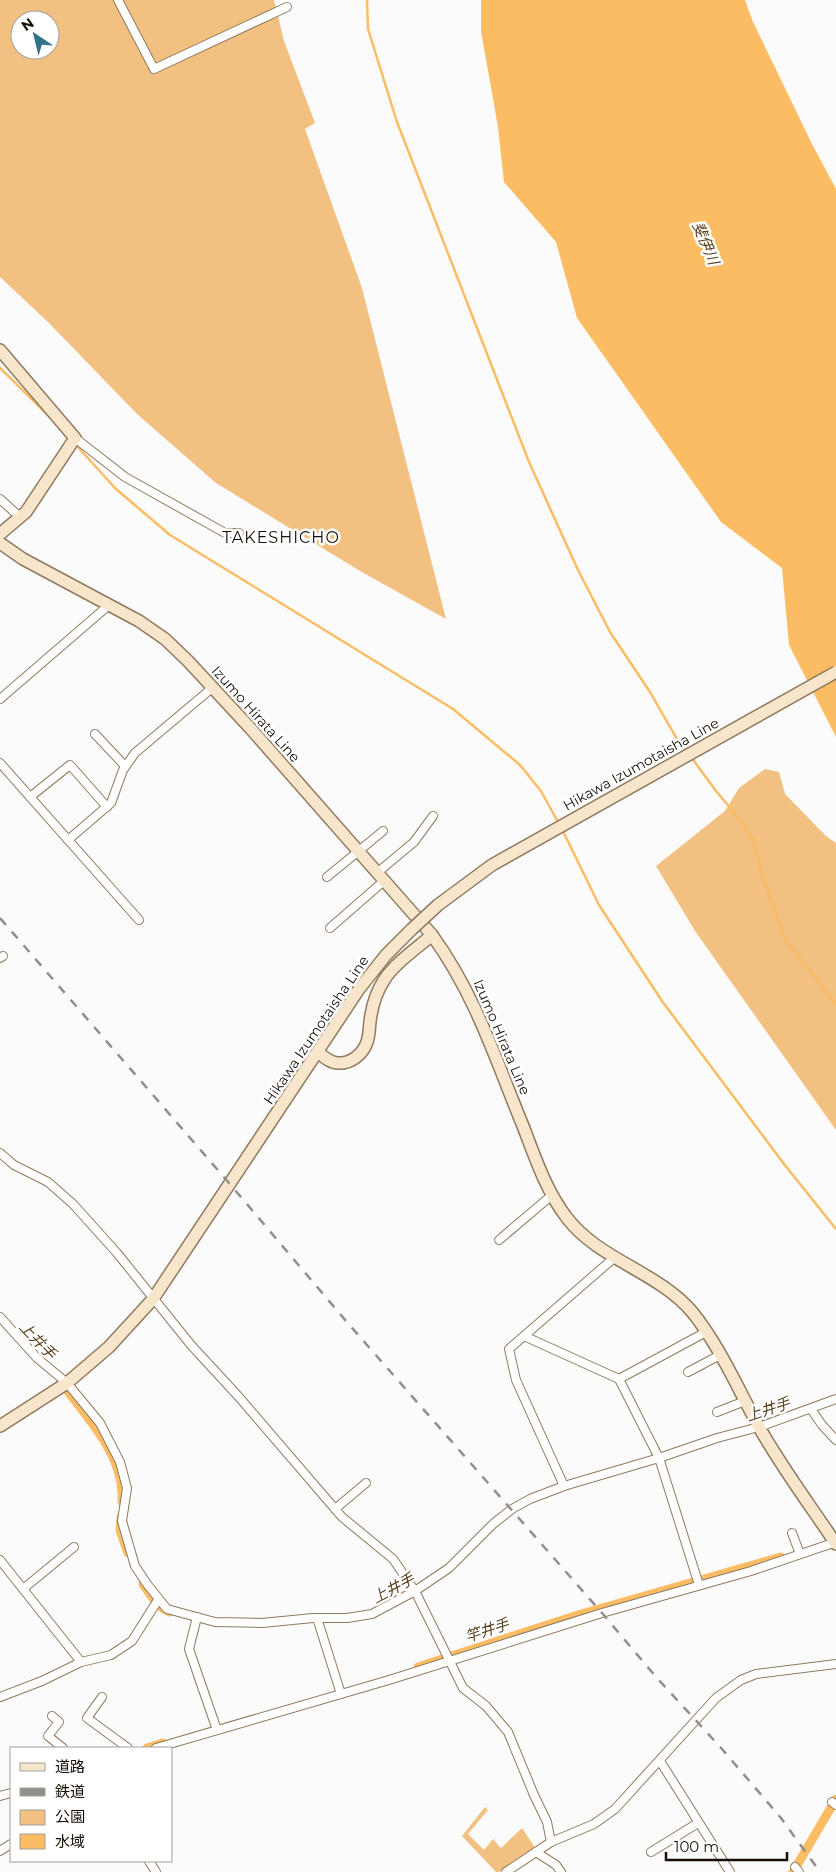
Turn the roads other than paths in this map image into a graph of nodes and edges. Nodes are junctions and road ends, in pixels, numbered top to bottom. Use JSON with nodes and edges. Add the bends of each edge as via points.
{"nodes":[{"id":1,"x":118,"y":0,"type":"edge"},
{"id":2,"x":287,"y":7,"type":"dead end"},
{"id":3,"x":0,"y":350,"type":"edge"},
{"id":4,"x":72,"y":441,"type":"junction"},
{"id":5,"x":0,"y":499,"type":"edge"},
{"id":6,"x":20,"y":517,"type":"junction"},
{"id":7,"x":239,"y":533,"type":"dead end"},
{"id":8,"x":0,"y":534,"type":"edge"},
{"id":9,"x":0,"y":543,"type":"edge"},
{"id":10,"x":109,"y":604,"type":"junction"},
{"id":11,"x":836,"y":672,"type":"edge"},
{"id":12,"x":212,"y":688,"type":"junction"},
{"id":13,"x":0,"y":699,"type":"edge"},
{"id":14,"x":95,"y":734,"type":"dead end"},
{"id":15,"x":0,"y":763,"type":"edge"},
{"id":16,"x":125,"y":766,"type":"junction"},
{"id":17,"x":30,"y":797,"type":"junction"},
{"id":18,"x":107,"y":807,"type":"junction"},
{"id":19,"x":433,"y":816,"type":"dead end"},
{"id":20,"x":382,"y":831,"type":"dead end"},
{"id":21,"x":68,"y":840,"type":"junction"},
{"id":22,"x":359,"y":851,"type":"junction"},
{"id":23,"x":381,"y":876,"type":"junction"},
{"id":24,"x":327,"y":877,"type":"dead end"},
{"id":25,"x":139,"y":920,"type":"dead end"},
{"id":26,"x":330,"y":928,"type":"dead end"},
{"id":27,"x":432,"y":935,"type":"junction"},
{"id":28,"x":318,"y":1052,"type":"junction"},
{"id":29,"x":0,"y":1153,"type":"edge"},
{"id":30,"x":552,"y":1195,"type":"junction"},
{"id":31,"x":499,"y":1240,"type":"dead end"},
{"id":32,"x":615,"y":1257,"type":"junction"},
{"id":33,"x":153,"y":1299,"type":"junction"},
{"id":34,"x":0,"y":1317,"type":"edge"},
{"id":35,"x":706,"y":1332,"type":"junction"},
{"id":36,"x":524,"y":1336,"type":"junction"},
{"id":37,"x":720,"y":1355,"type":"junction"},
{"id":38,"x":688,"y":1372,"type":"dead end"},
{"id":39,"x":619,"y":1379,"type":"junction"},
{"id":40,"x":67,"y":1383,"type":"junction"},
{"id":41,"x":836,"y":1399,"type":"edge"},
{"id":42,"x":745,"y":1401,"type":"junction"},
{"id":43,"x":811,"y":1409,"type":"junction"},
{"id":44,"x":718,"y":1412,"type":"dead end"},
{"id":45,"x":0,"y":1426,"type":"edge"},
{"id":46,"x":759,"y":1427,"type":"junction"},
{"id":47,"x":836,"y":1440,"type":"edge"},
{"id":48,"x":659,"y":1458,"type":"junction"},
{"id":49,"x":366,"y":1483,"type":"dead end"},
{"id":50,"x":564,"y":1486,"type":"junction"},
{"id":51,"x":335,"y":1509,"type":"junction"},
{"id":52,"x":792,"y":1533,"type":"dead end"},
{"id":53,"x":836,"y":1543,"type":"edge"},
{"id":54,"x":74,"y":1547,"type":"dead end"},
{"id":55,"x":800,"y":1554,"type":"junction"},
{"id":56,"x":0,"y":1560,"type":"edge"},
{"id":57,"x":700,"y":1585,"type":"junction"},
{"id":58,"x":23,"y":1589,"type":"junction"},
{"id":59,"x":415,"y":1592,"type":"junction"},
{"id":60,"x":158,"y":1600,"type":"junction"},
{"id":61,"x":197,"y":1617,"type":"junction"},
{"id":62,"x":317,"y":1618,"type":"junction"},
{"id":63,"x":448,"y":1661,"type":"junction"},
{"id":64,"x":80,"y":1662,"type":"junction"},
{"id":65,"x":836,"y":1664,"type":"edge"},
{"id":66,"x":341,"y":1694,"type":"junction"},
{"id":67,"x":0,"y":1697,"type":"edge"},
{"id":68,"x":102,"y":1697,"type":"dead end"},
{"id":69,"x":52,"y":1716,"type":"dead end"},
{"id":70,"x":216,"y":1730,"type":"junction"},
{"id":71,"x":62,"y":1747,"type":"edge"},
{"id":72,"x":127,"y":1747,"type":"edge"},
{"id":73,"x":159,"y":1747,"type":"edge"},
{"id":74,"x":660,"y":1761,"type":"junction"},
{"id":75,"x":698,"y":1823,"type":"junction"},
{"id":76,"x":551,"y":1842,"type":"junction"},
{"id":77,"x":536,"y":1852,"type":"junction"},
{"id":78,"x":651,"y":1852,"type":"dead end"},
{"id":79,"x":506,"y":1872,"type":"edge"},
{"id":80,"x":561,"y":1872,"type":"edge"},
{"id":81,"x":730,"y":1872,"type":"edge"}],
"edges":[{"from":1,"to":2,"type":"street","via":[[154,69]]},
{"from":3,"to":4,"type":"main road"},
{"from":4,"to":6,"type":"main road"},
{"from":4,"to":7,"type":"street","via":[[125,477],[226,533]]},
{"from":5,"to":6,"type":"street"},
{"from":6,"to":8,"type":"main road"},
{"from":9,"to":10,"type":"main road","name":"Izumo Hirata Line","via":[[23,559]]},
{"from":10,"to":12,"type":"main road","name":"Izumo Hirata Line","via":[[165,639]]},
{"from":10,"to":13,"type":"street"},
{"from":11,"to":28,"type":"main road","name":"Hikawa Izumotaisha Line","bridge":true,"via":[[492,865],[444,900],[386,955]]},
{"from":12,"to":16,"type":"street","via":[[135,753]]},
{"from":12,"to":22,"type":"main road","name":"Izumo Hirata Line"},
{"from":14,"to":16,"type":"street"},
{"from":15,"to":17,"type":"street"},
{"from":16,"to":18,"type":"street","via":[[112,803]]},
{"from":17,"to":18,"type":"street","via":[[70,765]]},
{"from":17,"to":21,"type":"street"},
{"from":18,"to":21,"type":"street"},
{"from":19,"to":23,"type":"street","via":[[414,842]]},
{"from":20,"to":22,"type":"street"},
{"from":21,"to":25,"type":"street"},
{"from":22,"to":23,"type":"main road","name":"Izumo Hirata Line"},
{"from":22,"to":24,"type":"street"},
{"from":23,"to":26,"type":"street"},
{"from":23,"to":27,"type":"main road","name":"Izumo Hirata Line"},
{"from":27,"to":28,"type":"main road","via":[[385,978],[376,994],[368,1041],[357,1058],[338,1063],[327,1060]]},
{"from":27,"to":30,"type":"main road","name":"Izumo Hirata Line","via":[[455,968],[481,1020]]},
{"from":28,"to":33,"type":"main road","name":"Hikawa Izumotaisha Line"},
{"from":29,"to":33,"type":"street","via":[[14,1166],[48,1182],[73,1204]]},
{"from":30,"to":31,"type":"street"},
{"from":30,"to":32,"type":"main road","name":"Izumo Hirata Line","via":[[567,1219]]},
{"from":32,"to":35,"type":"main road","name":"Izumo Hirata Line","via":[[658,1282],[692,1312]]},
{"from":32,"to":36,"type":"street"},
{"from":33,"to":40,"type":"main road","name":"Hikawa Izumotaisha Line","via":[[109,1347]]},
{"from":33,"to":51,"type":"street"},
{"from":34,"to":40,"type":"street","via":[[37,1358]]},
{"from":35,"to":37,"type":"main road","name":"Izumo Hirata Line"},
{"from":35,"to":39,"type":"street"},
{"from":36,"to":39,"type":"street"},
{"from":36,"to":50,"type":"street","via":[[509,1349],[516,1380]]},
{"from":37,"to":38,"type":"street"},
{"from":37,"to":42,"type":"main road","name":"Izumo Hirata Line"},
{"from":39,"to":48,"type":"street"},
{"from":40,"to":45,"type":"main road","name":"Hikawa Izumotaisha Line"},
{"from":40,"to":60,"type":"street","via":[[100,1423],[120,1462],[127,1488],[122,1521],[128,1544],[135,1566]]},
{"from":41,"to":43,"type":"street"},
{"from":42,"to":44,"type":"street"},
{"from":42,"to":46,"type":"main road","name":"Izumo Hirata Line"},
{"from":43,"to":46,"type":"street"},
{"from":43,"to":47,"type":"street"},
{"from":46,"to":48,"type":"street"},
{"from":46,"to":53,"type":"main road","name":"Izumo Hirata Line"},
{"from":48,"to":50,"type":"street"},
{"from":48,"to":57,"type":"street"},
{"from":49,"to":51,"type":"street"},
{"from":50,"to":59,"type":"street","via":[[512,1509],[449,1568]]},
{"from":51,"to":59,"type":"street","via":[[394,1560]]},
{"from":52,"to":55,"type":"street"},
{"from":53,"to":55,"type":"street"},
{"from":54,"to":58,"type":"street"},
{"from":55,"to":57,"type":"street"},
{"from":56,"to":58,"type":"street"},
{"from":57,"to":63,"type":"street"},
{"from":58,"to":64,"type":"street"},
{"from":59,"to":62,"type":"street","via":[[372,1614]]},
{"from":59,"to":63,"type":"street"},
{"from":60,"to":61,"type":"street","via":[[167,1609]]},
{"from":60,"to":64,"type":"street","via":[[132,1641],[112,1655]]},
{"from":61,"to":62,"type":"street","via":[[215,1622],[262,1623]]},
{"from":61,"to":70,"type":"street","via":[[189,1649]]},
{"from":62,"to":66,"type":"street"},
{"from":63,"to":66,"type":"street"},
{"from":63,"to":76,"type":"street","via":[[463,1688],[486,1706],[508,1732],[547,1822]]},
{"from":64,"to":67,"type":"street"},
{"from":65,"to":74,"type":"street","via":[[756,1674],[740,1680],[716,1698]]},
{"from":66,"to":70,"type":"street"},
{"from":68,"to":72,"type":"street","via":[[87,1718]]},
{"from":69,"to":71,"type":"street","via":[[59,1722],[48,1736]]},
{"from":70,"to":73,"type":"street"},
{"from":74,"to":75,"type":"street"},
{"from":74,"to":76,"type":"street","via":[[615,1808],[594,1824]]},
{"from":75,"to":78,"type":"street"},
{"from":75,"to":81,"type":"street"},
{"from":76,"to":77,"type":"street"},
{"from":77,"to":79,"type":"street"},
{"from":77,"to":80,"type":"street"}]}
